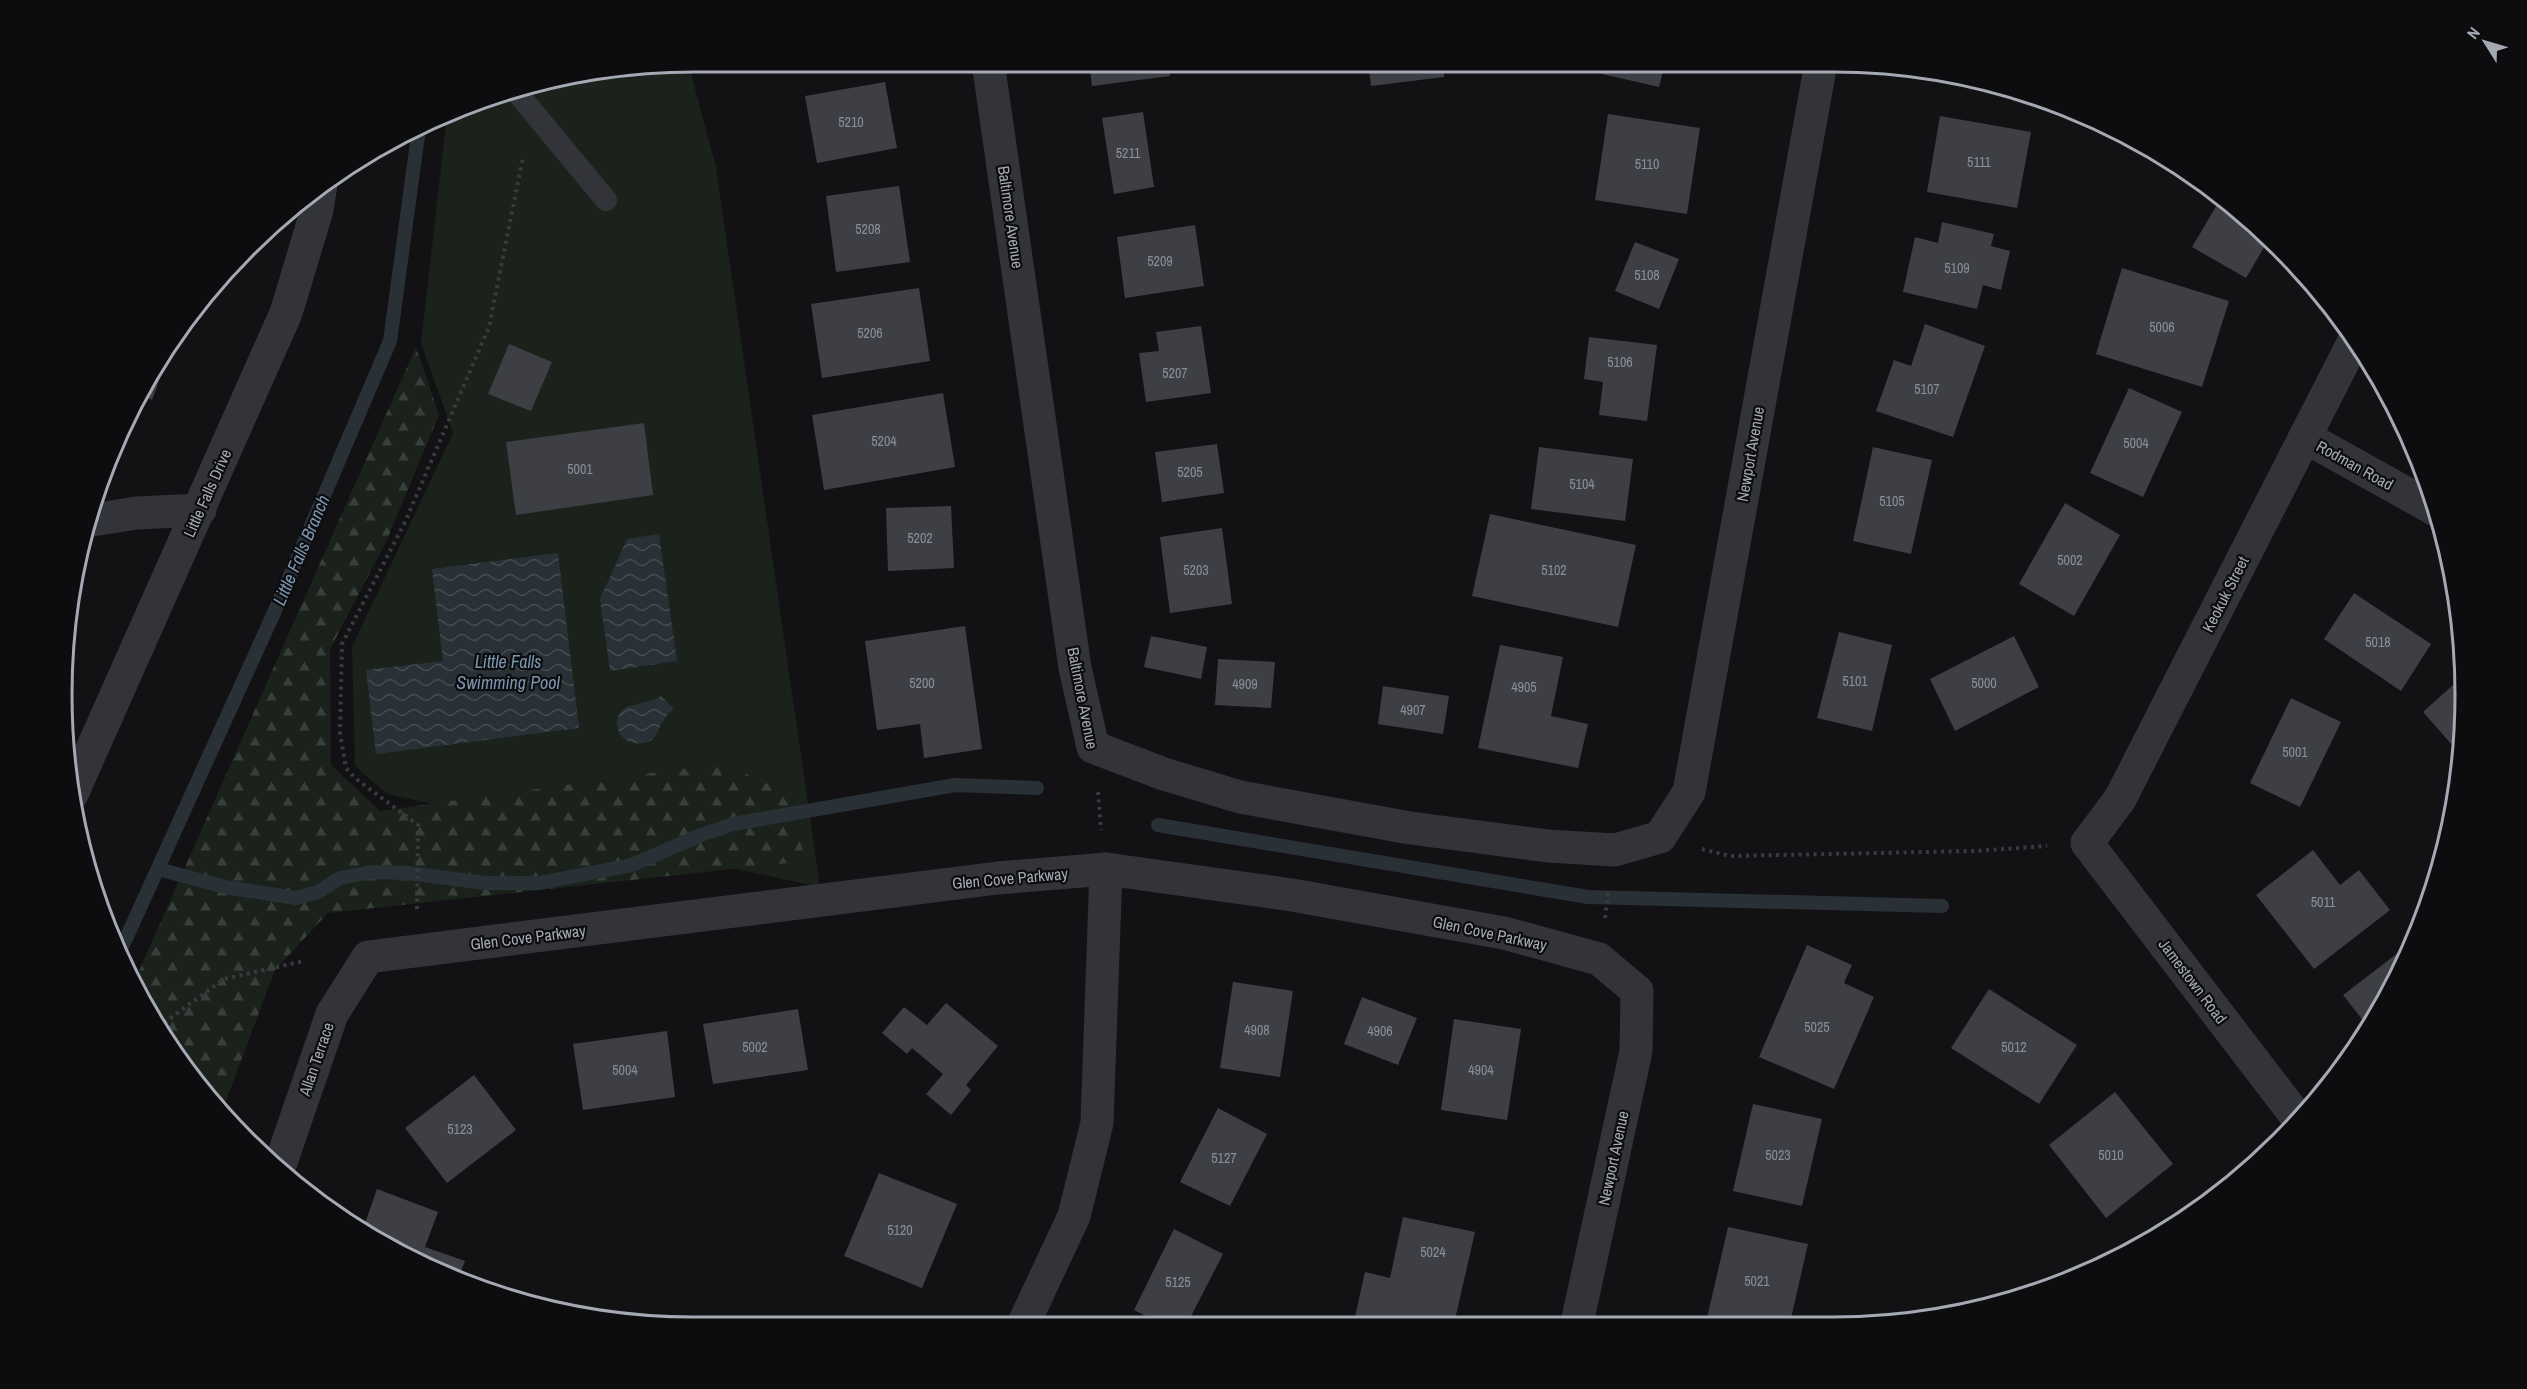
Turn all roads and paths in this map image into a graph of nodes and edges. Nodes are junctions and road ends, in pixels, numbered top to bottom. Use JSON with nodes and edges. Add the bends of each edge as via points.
{"nodes":[{"id":1,"x":989,"y":72,"type":"edge"},
{"id":2,"x":1819,"y":72,"type":"edge"},
{"id":3,"x":521,"y":97,"type":"edge"},
{"id":4,"x":531,"y":109,"type":"junction"},
{"id":5,"x":319,"y":199,"type":"edge"},
{"id":6,"x":606,"y":200,"type":"dead end"},
{"id":7,"x":2350,"y":349,"type":"edge"},
{"id":8,"x":2305,"y":436,"type":"junction"},
{"id":9,"x":2425,"y":504,"type":"edge"},
{"id":10,"x":200,"y":510,"type":"junction"},
{"id":11,"x":97,"y":519,"type":"edge"},
{"id":12,"x":1093,"y":747,"type":"junction"},
{"id":13,"x":78,"y":781,"type":"edge"},
{"id":14,"x":1660,"y":837,"type":"junction"},
{"id":15,"x":2087,"y":843,"type":"junction"},
{"id":16,"x":1106,"y":869,"type":"junction"},
{"id":17,"x":1610,"y":883,"type":"dead end"},
{"id":18,"x":417,"y":905,"type":"dead end"},
{"id":19,"x":1604,"y":925,"type":"dead end"},
{"id":20,"x":368,"y":957,"type":"joint"},
{"id":21,"x":304,"y":961,"type":"dead end"},
{"id":22,"x":1637,"y":991,"type":"joint"},
{"id":23,"x":165,"y":1022,"type":"edge"},
{"id":24,"x":2294,"y":1113,"type":"edge"},
{"id":25,"x":282,"y":1161,"type":"edge"},
{"id":26,"x":1027,"y":1317,"type":"edge"},
{"id":27,"x":1578,"y":1317,"type":"edge"}],
"edges":[{"from":1,"to":12,"type":"street","name":"Baltimore Avenue","via":[[1075,668]]},
{"from":2,"to":14,"type":"street","name":"Newport Avenue","via":[[1689,792]]},
{"from":3,"to":4,"type":"lane"},
{"from":4,"to":6,"type":"lane"},
{"from":4,"to":18,"type":"path","via":[[489,327],[405,522],[342,644],[340,733],[346,768],[418,825]]},
{"from":5,"to":10,"type":"street","name":"Little Falls Drive","via":[[286,313]]},
{"from":7,"to":8,"type":"street","name":"Keokuk Street"},
{"from":8,"to":9,"type":"street","name":"Rodman Road"},
{"from":8,"to":15,"type":"street","name":"Keokuk Street","via":[[2120,799]]},
{"from":10,"to":11,"type":"street"},
{"from":10,"to":13,"type":"street","name":"Little Falls Drive"},
{"from":12,"to":14,"type":"street","via":[[1240,797],[1410,828],[1548,846],[1615,850]]},
{"from":12,"to":16,"type":"path","name":"Baltimore Avenue"},
{"from":14,"to":15,"type":"path","via":[[1730,856],[1974,851]]},
{"from":15,"to":24,"type":"street","name":"Jamestown Road"},
{"from":16,"to":20,"type":"street","name":"Glen Cove Parkway","via":[[998,878]]},
{"from":16,"to":22,"type":"street","name":"Glen Cove Parkway","via":[[1292,895],[1504,933],[1599,960]]},
{"from":16,"to":26,"type":"street","via":[[1097,1124],[1074,1216]]},
{"from":17,"to":19,"type":"path"},
{"from":20,"to":25,"type":"street","name":"Allan Terrace","via":[[332,1014]]},
{"from":21,"to":23,"type":"path","via":[[224,979]]},
{"from":22,"to":27,"type":"street","name":"Newport Avenue","via":[[1636,1051]]}]}
